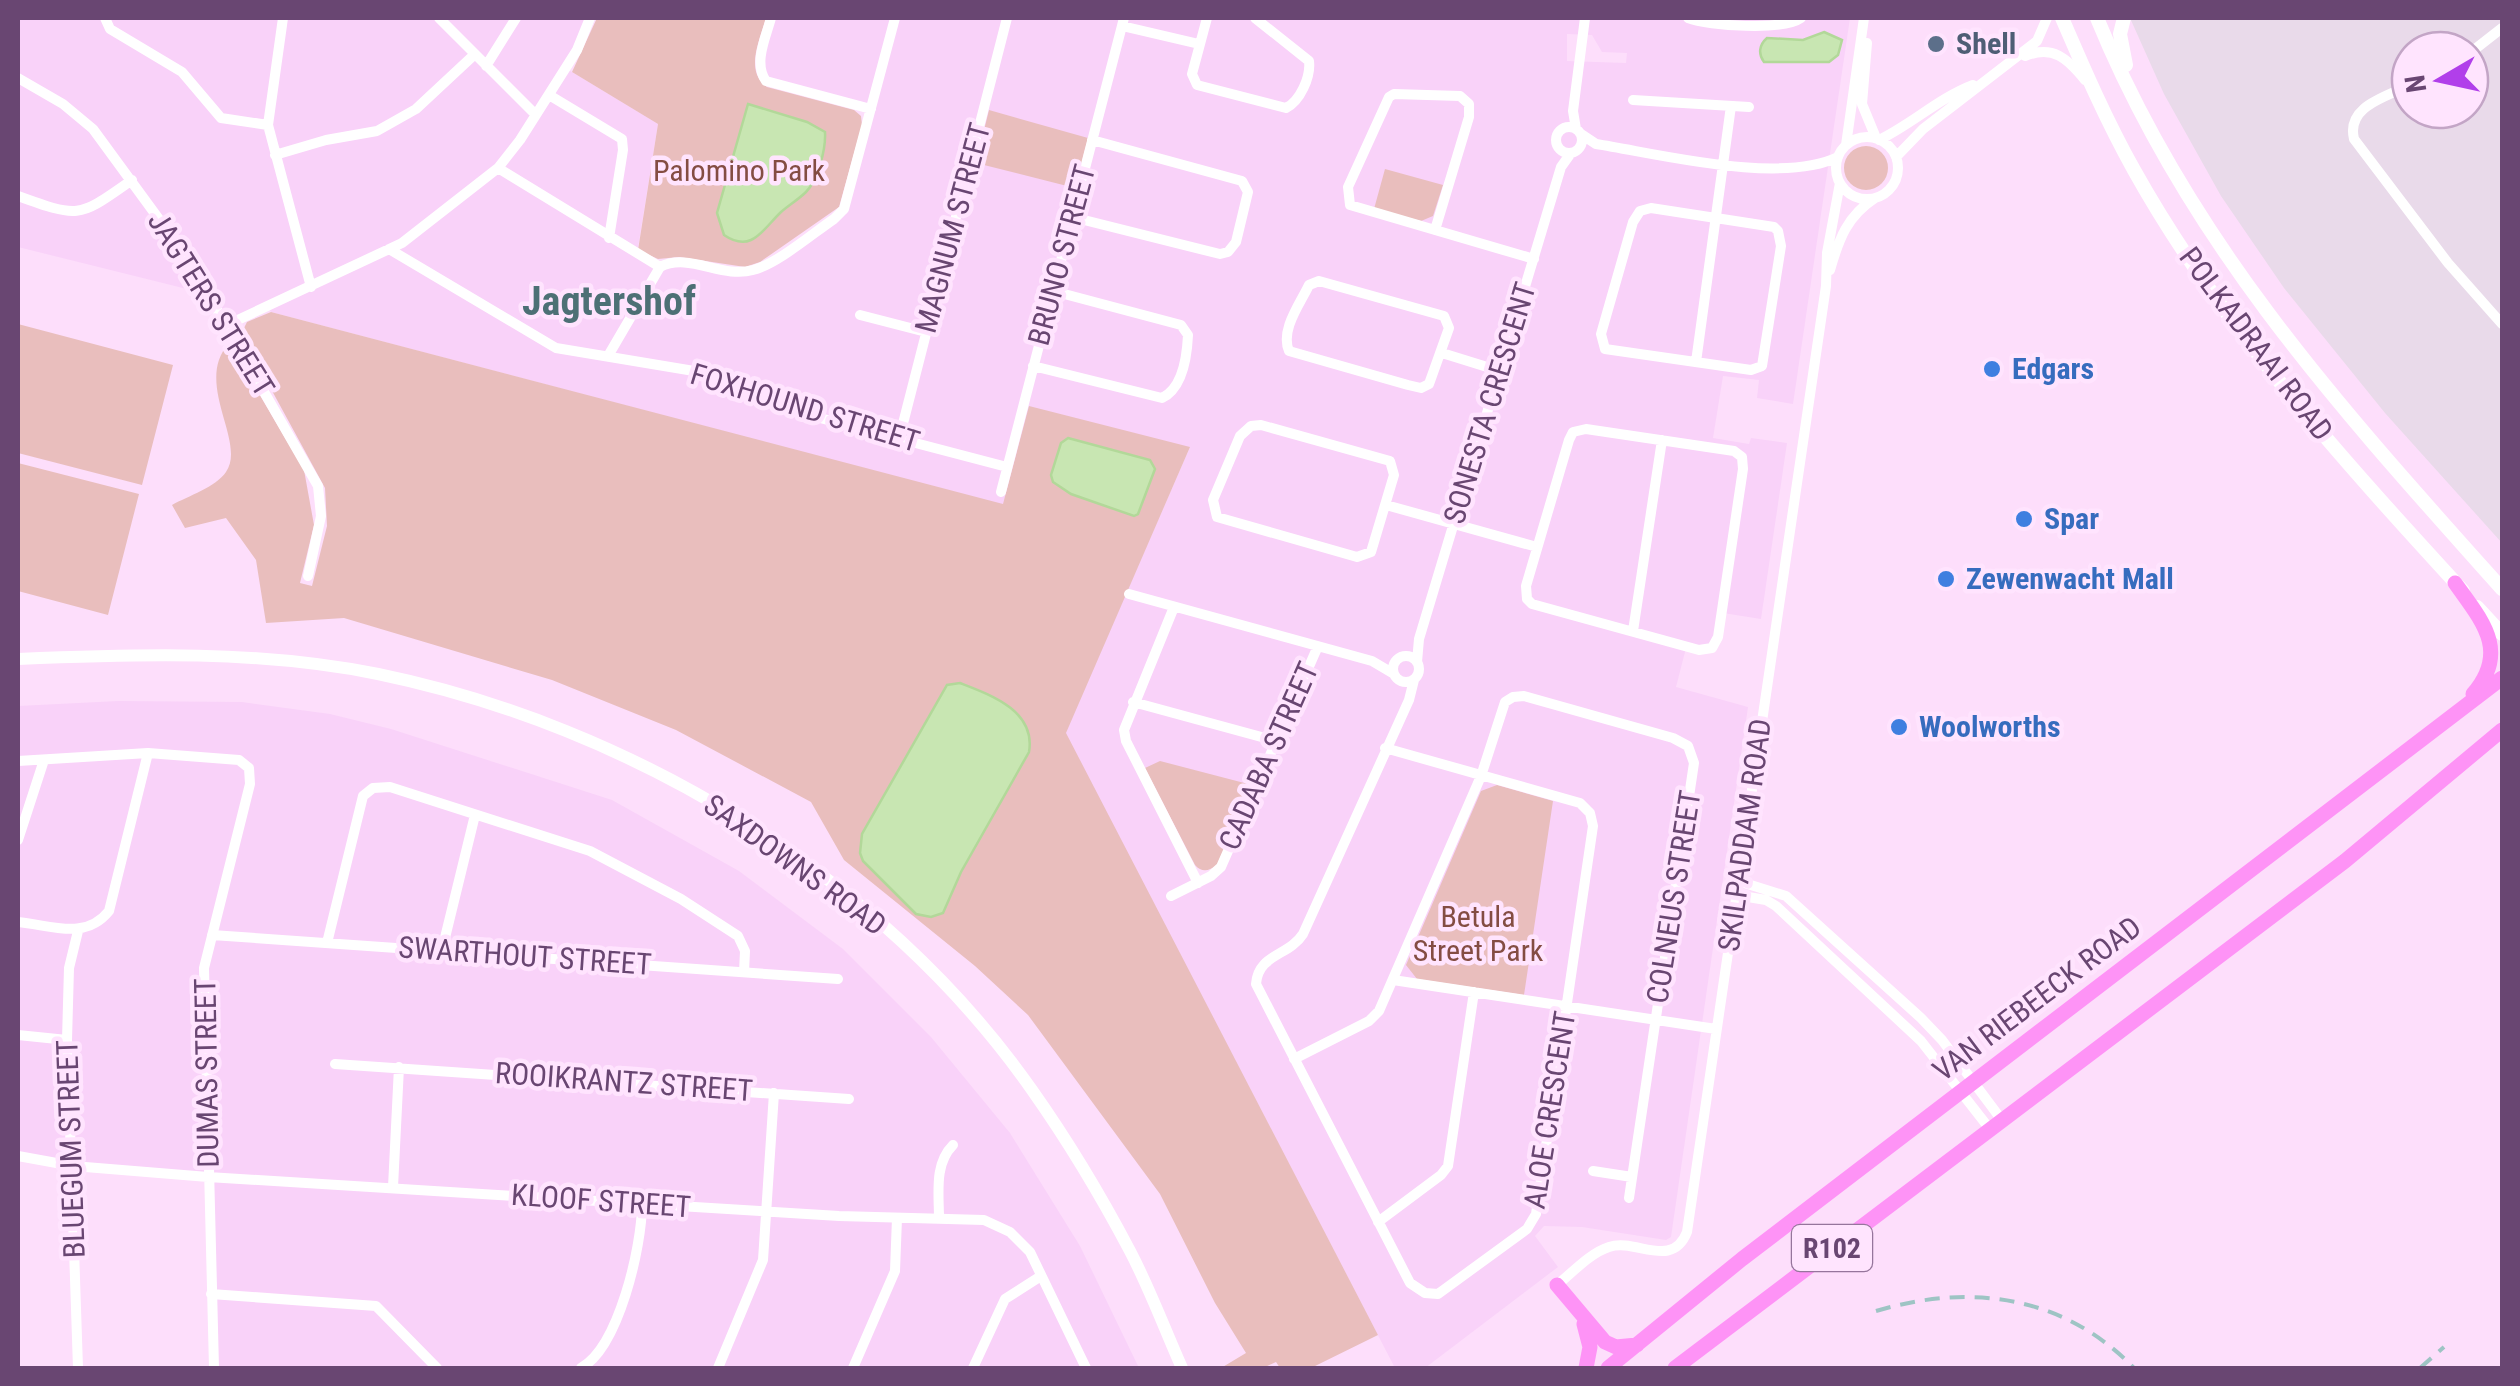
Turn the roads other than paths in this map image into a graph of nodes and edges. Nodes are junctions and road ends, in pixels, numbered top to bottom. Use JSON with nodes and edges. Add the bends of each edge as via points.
{"nodes":[{"id":1,"x":105,"y":18,"type":"edge"},
{"id":2,"x":283,"y":18,"type":"edge"},
{"id":3,"x":439,"y":18,"type":"edge"},
{"id":4,"x":516,"y":18,"type":"edge"},
{"id":5,"x":590,"y":18,"type":"edge"},
{"id":6,"x":771,"y":18,"type":"edge"},
{"id":7,"x":895,"y":18,"type":"edge"},
{"id":8,"x":1007,"y":18,"type":"edge"},
{"id":9,"x":1207,"y":18,"type":"edge"},
{"id":10,"x":1255,"y":18,"type":"edge"},
{"id":11,"x":1585,"y":18,"type":"edge"},
{"id":12,"x":1688,"y":18,"type":"edge"},
{"id":13,"x":1800,"y":18,"type":"edge"},
{"id":14,"x":1867,"y":18,"type":"edge"},
{"id":15,"x":2047,"y":18,"type":"edge"},
{"id":16,"x":2062,"y":18,"type":"edge"},
{"id":17,"x":2098,"y":18,"type":"edge"},
{"id":18,"x":2124,"y":18,"type":"edge"},
{"id":19,"x":1123,"y":22,"type":"edge"},
{"id":20,"x":1199,"y":44,"type":"junction"},
{"id":21,"x":475,"y":54,"type":"junction"},
{"id":22,"x":2012,"y":61,"type":"junction"},
{"id":23,"x":486,"y":66,"type":"junction"},
{"id":24,"x":18,"y":78,"type":"edge"},
{"id":25,"x":1979,"y":83,"type":"junction"},
{"id":26,"x":2094,"y":93,"type":"junction"},
{"id":27,"x":549,"y":95,"type":"junction"},
{"id":28,"x":2390,"y":95,"type":"edge"},
{"id":29,"x":1634,"y":100,"type":"dead end"},
{"id":30,"x":1731,"y":106,"type":"junction"},
{"id":31,"x":1749,"y":107,"type":"dead end"},
{"id":32,"x":871,"y":109,"type":"junction"},
{"id":33,"x":536,"y":114,"type":"junction"},
{"id":34,"x":268,"y":125,"type":"junction"},
{"id":35,"x":1574,"y":130,"type":"junction"},
{"id":36,"x":1878,"y":139,"type":"junction"},
{"id":37,"x":1092,"y":140,"type":"junction"},
{"id":38,"x":1596,"y":144,"type":"junction"},
{"id":39,"x":2158,"y":145,"type":"junction"},
{"id":40,"x":1846,"y":146,"type":"junction"},
{"id":41,"x":1570,"y":150,"type":"junction"},
{"id":42,"x":275,"y":155,"type":"junction"},
{"id":43,"x":1838,"y":157,"type":"junction"},
{"id":44,"x":1896,"y":157,"type":"junction"},
{"id":45,"x":1723,"y":164,"type":"junction"},
{"id":46,"x":1806,"y":166,"type":"junction"},
{"id":47,"x":498,"y":168,"type":"junction"},
{"id":48,"x":132,"y":180,"type":"junction"},
{"id":49,"x":1839,"y":180,"type":"junction"},
{"id":50,"x":18,"y":196,"type":"edge"},
{"id":51,"x":1877,"y":197,"type":"junction"},
{"id":52,"x":1072,"y":216,"type":"junction"},
{"id":53,"x":1716,"y":219,"type":"junction"},
{"id":54,"x":1435,"y":230,"type":"junction"},
{"id":55,"x":609,"y":238,"type":"junction"},
{"id":56,"x":389,"y":249,"type":"junction"},
{"id":57,"x":1534,"y":260,"type":"junction"},
{"id":58,"x":660,"y":267,"type":"junction"},
{"id":59,"x":311,"y":286,"type":"junction"},
{"id":60,"x":1826,"y":286,"type":"junction"},
{"id":61,"x":1053,"y":291,"type":"junction"},
{"id":62,"x":860,"y":316,"type":"dead end"},
{"id":63,"x":2502,"y":324,"type":"edge"},
{"id":64,"x":226,"y":325,"type":"junction"},
{"id":65,"x":926,"y":332,"type":"junction"},
{"id":66,"x":1442,"y":354,"type":"junction"},
{"id":67,"x":608,"y":356,"type":"junction"},
{"id":68,"x":1696,"y":362,"type":"junction"},
{"id":69,"x":1034,"y":366,"type":"junction"},
{"id":70,"x":1500,"y":371,"type":"junction"},
{"id":71,"x":899,"y":438,"type":"junction"},
{"id":72,"x":1662,"y":440,"type":"junction"},
{"id":73,"x":1007,"y":468,"type":"junction"},
{"id":74,"x":1001,"y":492,"type":"dead end"},
{"id":75,"x":1386,"y":505,"type":"junction"},
{"id":76,"x":1454,"y":522,"type":"junction"},
{"id":77,"x":1537,"y":547,"type":"junction"},
{"id":78,"x":308,"y":576,"type":"dead end"},
{"id":79,"x":2455,"y":583,"type":"junction"},
{"id":80,"x":2502,"y":589,"type":"edge"},
{"id":81,"x":1129,"y":594,"type":"dead end"},
{"id":82,"x":1174,"y":607,"type":"junction"},
{"id":83,"x":1632,"y":631,"type":"junction"},
{"id":84,"x":2502,"y":634,"type":"edge"},
{"id":85,"x":1318,"y":646,"type":"junction"},
{"id":86,"x":18,"y":659,"type":"edge"},
{"id":87,"x":1407,"y":660,"type":"junction"},
{"id":88,"x":1372,"y":661,"type":"junction"},
{"id":89,"x":1398,"y":678,"type":"junction"},
{"id":90,"x":2502,"y":678,"type":"edge"},
{"id":91,"x":1414,"y":680,"type":"junction"},
{"id":92,"x":1133,"y":702,"type":"junction"},
{"id":93,"x":1404,"y":705,"type":"junction"},
{"id":94,"x":2450,"y":720,"type":"junction"},
{"id":95,"x":2502,"y":730,"type":"edge"},
{"id":96,"x":1276,"y":741,"type":"junction"},
{"id":97,"x":1385,"y":748,"type":"junction"},
{"id":98,"x":148,"y":753,"type":"junction"},
{"id":99,"x":44,"y":760,"type":"junction"},
{"id":100,"x":18,"y":761,"type":"edge"},
{"id":101,"x":1481,"y":776,"type":"junction"},
{"id":102,"x":475,"y":815,"type":"junction"},
{"id":103,"x":18,"y":840,"type":"edge"},
{"id":104,"x":1738,"y":881,"type":"junction"},
{"id":105,"x":1198,"y":883,"type":"junction"},
{"id":106,"x":1736,"y":894,"type":"junction"},
{"id":107,"x":1171,"y":896,"type":"dead end"},
{"id":108,"x":18,"y":922,"type":"edge"},
{"id":109,"x":78,"y":931,"type":"junction"},
{"id":110,"x":212,"y":935,"type":"junction"},
{"id":111,"x":326,"y":943,"type":"junction"},
{"id":112,"x":442,"y":950,"type":"junction"},
{"id":113,"x":744,"y":972,"type":"junction"},
{"id":114,"x":838,"y":979,"type":"dead end"},
{"id":115,"x":1393,"y":980,"type":"junction"},
{"id":116,"x":1474,"y":992,"type":"junction"},
{"id":117,"x":1568,"y":1006,"type":"junction"},
{"id":118,"x":1656,"y":1019,"type":"junction"},
{"id":119,"x":1716,"y":1029,"type":"junction"},
{"id":120,"x":18,"y":1036,"type":"edge"},
{"id":121,"x":67,"y":1040,"type":"junction"},
{"id":122,"x":1294,"y":1059,"type":"junction"},
{"id":123,"x":334,"y":1064,"type":"dead end"},
{"id":124,"x":399,"y":1067,"type":"junction"},
{"id":125,"x":1967,"y":1087,"type":"junction"},
{"id":126,"x":774,"y":1092,"type":"junction"},
{"id":127,"x":849,"y":1099,"type":"dead end"},
{"id":128,"x":1995,"y":1124,"type":"junction"},
{"id":129,"x":952,"y":1145,"type":"dead end"},
{"id":130,"x":18,"y":1156,"type":"edge"},
{"id":131,"x":73,"y":1166,"type":"junction"},
{"id":132,"x":1593,"y":1171,"type":"dead end"},
{"id":133,"x":208,"y":1177,"type":"junction"},
{"id":134,"x":1632,"y":1178,"type":"junction"},
{"id":135,"x":394,"y":1187,"type":"junction"},
{"id":136,"x":1629,"y":1198,"type":"dead end"},
{"id":137,"x":642,"y":1204,"type":"junction"},
{"id":138,"x":767,"y":1212,"type":"junction"},
{"id":139,"x":897,"y":1218,"type":"junction"},
{"id":140,"x":939,"y":1219,"type":"junction"},
{"id":141,"x":1378,"y":1222,"type":"junction"},
{"id":142,"x":1041,"y":1276,"type":"junction"},
{"id":143,"x":1557,"y":1285,"type":"joint"},
{"id":144,"x":211,"y":1294,"type":"junction"},
{"id":145,"x":1583,"y":1320,"type":"junction"},
{"id":146,"x":1637,"y":1345,"type":"junction"},
{"id":147,"x":78,"y":1368,"type":"edge"},
{"id":148,"x":214,"y":1368,"type":"edge"},
{"id":149,"x":436,"y":1368,"type":"edge"},
{"id":150,"x":581,"y":1368,"type":"edge"},
{"id":151,"x":718,"y":1368,"type":"edge"},
{"id":152,"x":854,"y":1368,"type":"edge"},
{"id":153,"x":973,"y":1368,"type":"edge"},
{"id":154,"x":1086,"y":1368,"type":"edge"},
{"id":155,"x":1182,"y":1368,"type":"edge"},
{"id":156,"x":1586,"y":1368,"type":"edge"},
{"id":157,"x":1608,"y":1368,"type":"edge"},
{"id":158,"x":1675,"y":1368,"type":"edge"}],
"edges":[{"from":1,"to":34,"type":"street","via":[[110,29],[182,72],[221,118]]},
{"from":2,"to":34,"type":"street"},
{"from":3,"to":21,"type":"street"},
{"from":4,"to":23,"type":"street"},
{"from":5,"to":27,"type":"street"},
{"from":6,"to":32,"type":"street","via":[[760,64],[766,81]]},
{"from":7,"to":32,"type":"street"},
{"from":8,"to":65,"type":"street","name":"MAGNUM STREET"},
{"from":9,"to":20,"type":"street"},
{"from":10,"to":20,"type":"street","via":[[1310,61],[1290,107],[1200,88],[1192,74]]},
{"from":11,"to":35,"type":"street"},
{"from":12,"to":13,"type":"street","via":[[1764,25]]},
{"from":14,"to":36,"type":"street","via":[[1862,104]]},
{"from":14,"to":40,"type":"street"},
{"from":15,"to":22,"type":"street","via":[[2037,41]]},
{"from":16,"to":26,"type":"main road","name":"POLKADRAAI ROAD"},
{"from":17,"to":39,"type":"main road","name":"POLKADRAAI ROAD"},
{"from":18,"to":39,"type":"main road","via":[[2123,57]]},
{"from":19,"to":20,"type":"street"},
{"from":19,"to":37,"type":"street","name":"BRUNO STREET"},
{"from":21,"to":23,"type":"street"},
{"from":21,"to":42,"type":"street","via":[[416,109],[377,131]]},
{"from":22,"to":25,"type":"street"},
{"from":22,"to":26,"type":"street","via":[[2052,52],[2069,60]]},
{"from":23,"to":33,"type":"street"},
{"from":24,"to":48,"type":"street","name":"JAGTERS STREET","via":[[81,117]]},
{"from":25,"to":36,"type":"street"},
{"from":25,"to":44,"type":"street"},
{"from":26,"to":79,"type":"main road","name":"POLKADRAAI ROAD","via":[[2142,184],[2251,346]]},
{"from":27,"to":33,"type":"street"},
{"from":27,"to":55,"type":"street","via":[[623,142]]},
{"from":28,"to":63,"type":"street","via":[[2360,110],[2354,139]]},
{"from":29,"to":30,"type":"street"},
{"from":30,"to":31,"type":"street"},
{"from":30,"to":45,"type":"street"},
{"from":32,"to":58,"type":"street","via":[[846,203],[834,219],[753,270],[676,262]]},
{"from":33,"to":47,"type":"street"},
{"from":34,"to":42,"type":"street"},
{"from":35,"to":38,"type":"street"},
{"from":35,"to":41,"type":"street"},
{"from":35,"to":41,"type":"street","via":[[1557,135]]},
{"from":36,"to":40,"type":"street"},
{"from":36,"to":44,"type":"street"},
{"from":37,"to":52,"type":"street","name":"BRUNO STREET"},
{"from":37,"to":52,"type":"street","via":[[1239,180],[1248,192],[1240,226],[1232,249],[1220,254]]},
{"from":38,"to":41,"type":"street"},
{"from":38,"to":45,"type":"street"},
{"from":39,"to":80,"type":"main road","name":"POLKADRAAI ROAD","via":[[2208,231],[2306,366]]},
{"from":40,"to":43,"type":"street"},
{"from":41,"to":57,"type":"street","name":"SONESTA CRESCENT"},
{"from":42,"to":59,"type":"street"},
{"from":43,"to":46,"type":"street"},
{"from":43,"to":49,"type":"street"},
{"from":44,"to":51,"type":"street","via":[[1895,181]]},
{"from":45,"to":46,"type":"street"},
{"from":45,"to":53,"type":"street"},
{"from":46,"to":49,"type":"street"},
{"from":47,"to":55,"type":"street"},
{"from":47,"to":56,"type":"street"},
{"from":48,"to":50,"type":"street","via":[[78,213]]},
{"from":48,"to":64,"type":"street","name":"JAGTERS STREET"},
{"from":49,"to":51,"type":"street","via":[[1860,198]]},
{"from":49,"to":60,"type":"street","name":"SKILPADDAM ROAD"},
{"from":51,"to":60,"type":"street","name":"SKILPADDAM ROAD","via":[[1840,236]]},
{"from":52,"to":61,"type":"street","name":"BRUNO STREET"},
{"from":53,"to":68,"type":"street"},
{"from":53,"to":68,"type":"street","via":[[1774,227],[1781,246],[1762,366]]},
{"from":53,"to":68,"type":"street","via":[[1651,208],[1636,214],[1601,334],[1610,351]]},
{"from":54,"to":54,"type":"street","via":[[1348,202],[1348,187],[1394,94],[1460,96],[1469,104]]},
{"from":54,"to":57,"type":"street"},
{"from":55,"to":58,"type":"street"},
{"from":56,"to":59,"type":"street"},
{"from":56,"to":67,"type":"street","name":"FOXHOUND STREET","via":[[548,344]]},
{"from":57,"to":70,"type":"street","name":"SONESTA CRESCENT"},
{"from":58,"to":67,"type":"street"},
{"from":59,"to":64,"type":"street"},
{"from":60,"to":104,"type":"street","name":"SKILPADDAM ROAD"},
{"from":61,"to":69,"type":"street","name":"BRUNO STREET"},
{"from":61,"to":69,"type":"street","via":[[1180,325],[1188,343],[1178,383],[1162,398]]},
{"from":62,"to":65,"type":"street"},
{"from":64,"to":78,"type":"street","name":"JAGTERS STREET","via":[[318,486],[320,526]]},
{"from":65,"to":71,"type":"street","name":"MAGNUM STREET"},
{"from":66,"to":66,"type":"street","via":[[1448,328],[1440,313],[1319,281],[1308,286],[1285,342],[1294,354],[1421,388],[1432,382]]},
{"from":66,"to":70,"type":"street"},
{"from":67,"to":71,"type":"street","name":"FOXHOUND STREET","via":[[724,376],[802,413]]},
{"from":69,"to":73,"type":"street","name":"BRUNO STREET"},
{"from":70,"to":76,"type":"street","name":"SONESTA CRESCENT"},
{"from":71,"to":73,"type":"street","name":"FOXHOUND STREET"},
{"from":72,"to":77,"type":"street","via":[[1573,432]]},
{"from":72,"to":83,"type":"street"},
{"from":72,"to":83,"type":"street","via":[[1734,451],[1744,462],[1721,619],[1717,641],[1706,650]]},
{"from":73,"to":74,"type":"street","name":"BRUNO STREET"},
{"from":75,"to":75,"type":"street","via":[[1371,552],[1360,557],[1222,520],[1212,506],[1240,436],[1255,425],[1386,459],[1395,470]]},
{"from":75,"to":76,"type":"street"},
{"from":76,"to":77,"type":"street"},
{"from":76,"to":87,"type":"street","name":"SONESTA CRESCENT"},
{"from":77,"to":83,"type":"street","via":[[1526,586],[1529,601]]},
{"from":79,"to":84,"type":"main road","name":"POLKADRAAI ROAD"},
{"from":79,"to":94,"type":"main road","via":[[2485,626],[2491,656],[2482,684]]},
{"from":81,"to":82,"type":"street"},
{"from":82,"to":85,"type":"street"},
{"from":82,"to":92,"type":"street"},
{"from":85,"to":88,"type":"street"},
{"from":85,"to":96,"type":"street","name":"CADABA STREET"},
{"from":86,"to":155,"type":"street","name":"SAXDOWNS ROAD","via":[[237,656],[378,674],[490,702],[586,737],[681,783],[849,898],[974,1017],[1031,1089],[1087,1177],[1132,1254]]},
{"from":87,"to":88,"type":"street"},
{"from":87,"to":89,"type":"street"},
{"from":87,"to":91,"type":"street","name":"ALOE CRESCENT","via":[[1419,672]]},
{"from":88,"to":89,"type":"street"},
{"from":89,"to":91,"type":"street"},
{"from":89,"to":93,"type":"street"},
{"from":90,"to":94,"type":"main road","name":"VAN RIEBEECK ROAD","number":"R102"},
{"from":91,"to":93,"type":"street","name":"ALOE CRESCENT"},
{"from":92,"to":96,"type":"street"},
{"from":92,"to":105,"type":"street","via":[[1124,736]]},
{"from":93,"to":97,"type":"street","name":"ALOE CRESCENT"},
{"from":94,"to":125,"type":"main road","name":"VAN RIEBEECK ROAD","number":"R102"},
{"from":95,"to":128,"type":"main road","number":"R102","via":[[2344,860]]},
{"from":96,"to":105,"type":"street","name":"CADABA STREET","via":[[1221,867]]},
{"from":97,"to":101,"type":"street","name":"ALOE CRESCENT"},
{"from":97,"to":122,"type":"street","name":"ALOE CRESCENT","via":[[1300,940],[1257,972],[1258,990]]},
{"from":98,"to":99,"type":"street"},
{"from":98,"to":109,"type":"street","via":[[109,911]]},
{"from":98,"to":110,"type":"street","name":"DUMAS STREET","via":[[239,760],[249,768]]},
{"from":99,"to":100,"type":"street"},
{"from":99,"to":103,"type":"street"},
{"from":101,"to":115,"type":"street"},
{"from":101,"to":117,"type":"street","name":"ALOE CRESCENT","via":[[1580,804],[1592,819]]},
{"from":101,"to":118,"type":"street","name":"COLNEUS STREET","via":[[1500,710],[1519,696],[1673,738],[1692,750]]},
{"from":102,"to":111,"type":"street","via":[[390,787],[367,791]]},
{"from":102,"to":112,"type":"street"},
{"from":102,"to":113,"type":"street","via":[[590,851],[681,899],[738,936],[746,952]]},
{"from":104,"to":106,"type":"street","name":"SKILPADDAM ROAD"},
{"from":104,"to":125,"type":"street","via":[[1796,904],[1922,1018]]},
{"from":105,"to":107,"type":"street","name":"CADABA STREET"},
{"from":106,"to":119,"type":"street","name":"SKILPADDAM ROAD"},
{"from":106,"to":125,"type":"street","via":[[1776,906]]},
{"from":108,"to":109,"type":"street"},
{"from":109,"to":121,"type":"street","name":"BLUEGUM STREET","via":[[69,968]]},
{"from":110,"to":111,"type":"street","name":"SWARTHOUT STREET"},
{"from":110,"to":133,"type":"street","name":"DUMAS STREET","via":[[204,968]]},
{"from":111,"to":112,"type":"street","name":"SWARTHOUT STREET"},
{"from":112,"to":113,"type":"street","name":"SWARTHOUT STREET"},
{"from":113,"to":114,"type":"street","name":"SWARTHOUT STREET"},
{"from":115,"to":116,"type":"street"},
{"from":115,"to":122,"type":"street","via":[[1373,1018]]},
{"from":116,"to":117,"type":"street"},
{"from":116,"to":141,"type":"street","via":[[1448,1166]]},
{"from":117,"to":118,"type":"street"},
{"from":117,"to":141,"type":"street","name":"ALOE CRESCENT","via":[[1538,1207],[1527,1229],[1432,1294],[1410,1283]]},
{"from":118,"to":119,"type":"street"},
{"from":118,"to":134,"type":"street","name":"COLNEUS STREET"},
{"from":119,"to":143,"type":"street","name":"SKILPADDAM ROAD","via":[[1683,1240],[1666,1252],[1610,1246]]},
{"from":120,"to":121,"type":"street"},
{"from":121,"to":131,"type":"street","name":"BLUEGUM STREET"},
{"from":122,"to":141,"type":"street","name":"ALOE CRESCENT"},
{"from":123,"to":124,"type":"street","name":"ROOIKRANTZ STREET"},
{"from":124,"to":126,"type":"street","name":"ROOIKRANTZ STREET"},
{"from":124,"to":135,"type":"street"},
{"from":125,"to":128,"type":"street"},
{"from":125,"to":146,"type":"main road","name":"VAN RIEBEECK ROAD","number":"R102"},
{"from":126,"to":127,"type":"street","name":"ROOIKRANTZ STREET"},
{"from":126,"to":138,"type":"street"},
{"from":128,"to":158,"type":"main road","number":"R102"},
{"from":129,"to":140,"type":"street","via":[[939,1170]]},
{"from":130,"to":131,"type":"street","name":"KLOOF STREET"},
{"from":131,"to":133,"type":"street","name":"KLOOF STREET"},
{"from":131,"to":147,"type":"street","name":"BLUEGUM STREET"},
{"from":132,"to":134,"type":"street"},
{"from":133,"to":135,"type":"street","name":"KLOOF STREET"},
{"from":133,"to":144,"type":"street","name":"DUMAS STREET"},
{"from":134,"to":136,"type":"street","name":"COLNEUS STREET"},
{"from":135,"to":137,"type":"street","name":"KLOOF STREET"},
{"from":137,"to":138,"type":"street","name":"KLOOF STREET"},
{"from":137,"to":150,"type":"street","via":[[640,1246],[626,1292],[597,1354]]},
{"from":138,"to":139,"type":"street","name":"KLOOF STREET"},
{"from":138,"to":151,"type":"street","via":[[760,1273]]},
{"from":139,"to":140,"type":"street","name":"KLOOF STREET"},
{"from":139,"to":152,"type":"street","via":[[895,1271]]},
{"from":140,"to":142,"type":"street","name":"KLOOF STREET","via":[[993,1222],[1020,1240]]},
{"from":142,"to":153,"type":"street","via":[[1004,1299]]},
{"from":142,"to":154,"type":"street"},
{"from":143,"to":145,"type":"main road"},
{"from":144,"to":148,"type":"street","name":"DUMAS STREET"},
{"from":144,"to":149,"type":"street","via":[[376,1306]]},
{"from":145,"to":146,"type":"main road","via":[[1611,1345]]},
{"from":145,"to":156,"type":"main road","via":[[1590,1347]]},
{"from":146,"to":157,"type":"main road","name":"VAN RIEBEECK ROAD","number":"R102"}]}
